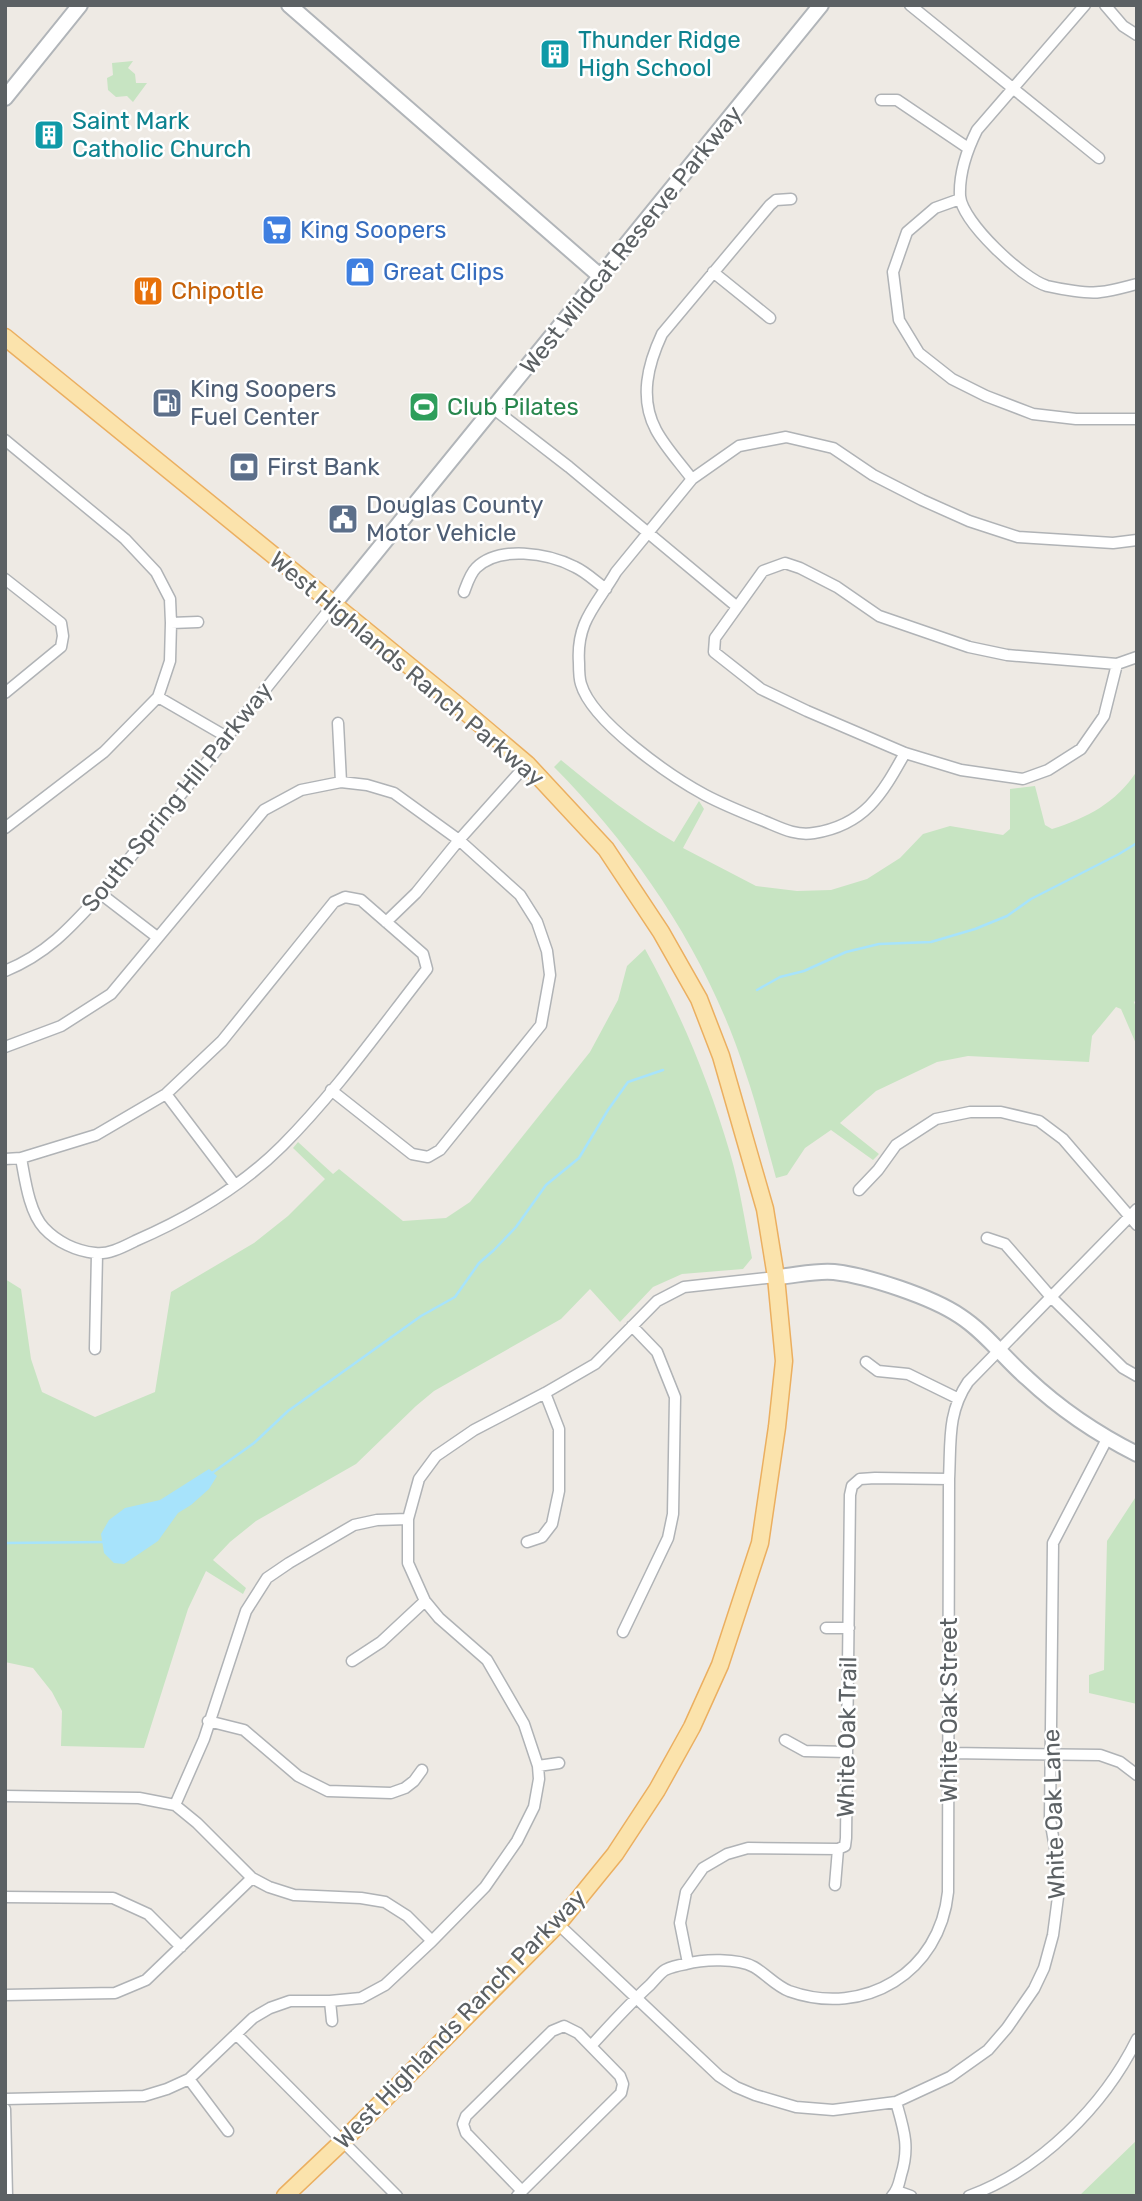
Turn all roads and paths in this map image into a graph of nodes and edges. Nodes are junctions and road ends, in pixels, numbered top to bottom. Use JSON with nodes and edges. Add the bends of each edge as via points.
{"nodes":[{"id":1,"x":80,"y":5,"type":"edge"},
{"id":2,"x":289,"y":5,"type":"edge"},
{"id":3,"x":821,"y":5,"type":"edge"},
{"id":4,"x":910,"y":5,"type":"edge"},
{"id":5,"x":1085,"y":5,"type":"edge"},
{"id":6,"x":1105,"y":5,"type":"edge"},
{"id":7,"x":1137,"y":36,"type":"edge"},
{"id":8,"x":1011,"y":89,"type":"junction"},
{"id":9,"x":5,"y":98,"type":"edge"},
{"id":10,"x":881,"y":100,"type":"dead end"},
{"id":11,"x":968,"y":148,"type":"junction"},
{"id":12,"x":1099,"y":158,"type":"dead end"},
{"id":13,"x":791,"y":199,"type":"dead end"},
{"id":14,"x":960,"y":199,"type":"junction"},
{"id":15,"x":713,"y":272,"type":"junction"},
{"id":16,"x":600,"y":276,"type":"junction"},
{"id":17,"x":1137,"y":285,"type":"edge"},
{"id":18,"x":770,"y":318,"type":"dead end"},
{"id":19,"x":5,"y":337,"type":"edge"},
{"id":20,"x":494,"y":409,"type":"junction"},
{"id":21,"x":1137,"y":419,"type":"edge"},
{"id":22,"x":5,"y":440,"type":"edge"},
{"id":23,"x":692,"y":478,"type":"junction"},
{"id":24,"x":648,"y":534,"type":"junction"},
{"id":25,"x":1137,"y":540,"type":"edge"},
{"id":26,"x":5,"y":579,"type":"edge"},
{"id":27,"x":606,"y":589,"type":"junction"},
{"id":28,"x":464,"y":592,"type":"dead end"},
{"id":29,"x":333,"y":604,"type":"junction"},
{"id":30,"x":736,"y":606,"type":"junction"},
{"id":31,"x":198,"y":622,"type":"dead end"},
{"id":32,"x":172,"y":623,"type":"junction"},
{"id":33,"x":1137,"y":657,"type":"edge"},
{"id":34,"x":1117,"y":664,"type":"junction"},
{"id":35,"x":5,"y":693,"type":"edge"},
{"id":36,"x":158,"y":697,"type":"junction"},
{"id":37,"x":338,"y":723,"type":"dead end"},
{"id":38,"x":227,"y":737,"type":"junction"},
{"id":39,"x":905,"y":753,"type":"junction"},
{"id":40,"x":527,"y":764,"type":"junction"},
{"id":41,"x":341,"y":782,"type":"junction"},
{"id":42,"x":5,"y":828,"type":"edge"},
{"id":43,"x":459,"y":840,"type":"junction"},
{"id":44,"x":101,"y":894,"type":"junction"},
{"id":45,"x":386,"y":922,"type":"junction"},
{"id":46,"x":157,"y":937,"type":"junction"},
{"id":47,"x":5,"y":971,"type":"edge"},
{"id":48,"x":5,"y":1047,"type":"edge"},
{"id":49,"x":331,"y":1090,"type":"junction"},
{"id":50,"x":166,"y":1094,"type":"junction"},
{"id":51,"x":21,"y":1158,"type":"junction"},
{"id":52,"x":5,"y":1159,"type":"edge"},
{"id":53,"x":235,"y":1185,"type":"junction"},
{"id":54,"x":859,"y":1190,"type":"dead end"},
{"id":55,"x":1137,"y":1209,"type":"edge"},
{"id":56,"x":1129,"y":1217,"type":"junction"},
{"id":57,"x":1137,"y":1225,"type":"edge"},
{"id":58,"x":987,"y":1238,"type":"dead end"},
{"id":59,"x":97,"y":1254,"type":"junction"},
{"id":60,"x":776,"y":1277,"type":"junction"},
{"id":61,"x":1051,"y":1297,"type":"junction"},
{"id":62,"x":632,"y":1326,"type":"junction"},
{"id":63,"x":95,"y":1349,"type":"dead end"},
{"id":64,"x":1000,"y":1350,"type":"junction"},
{"id":65,"x":866,"y":1362,"type":"dead end"},
{"id":66,"x":1137,"y":1376,"type":"edge"},
{"id":67,"x":545,"y":1393,"type":"junction"},
{"id":68,"x":957,"y":1398,"type":"junction"},
{"id":69,"x":1107,"y":1439,"type":"junction"},
{"id":70,"x":1137,"y":1454,"type":"edge"},
{"id":71,"x":949,"y":1479,"type":"junction"},
{"id":72,"x":408,"y":1519,"type":"junction"},
{"id":73,"x":527,"y":1542,"type":"dead end"},
{"id":74,"x":425,"y":1601,"type":"junction"},
{"id":75,"x":826,"y":1628,"type":"dead end"},
{"id":76,"x":849,"y":1628,"type":"junction"},
{"id":77,"x":623,"y":1632,"type":"dead end"},
{"id":78,"x":352,"y":1661,"type":"dead end"},
{"id":79,"x":208,"y":1721,"type":"junction"},
{"id":80,"x":785,"y":1740,"type":"dead end"},
{"id":81,"x":847,"y":1752,"type":"junction"},
{"id":82,"x":949,"y":1753,"type":"junction"},
{"id":83,"x":1051,"y":1753,"type":"junction"},
{"id":84,"x":559,"y":1763,"type":"dead end"},
{"id":85,"x":538,"y":1766,"type":"junction"},
{"id":86,"x":422,"y":1770,"type":"dead end"},
{"id":87,"x":1137,"y":1774,"type":"edge"},
{"id":88,"x":5,"y":1797,"type":"edge"},
{"id":89,"x":175,"y":1805,"type":"junction"},
{"id":90,"x":838,"y":1849,"type":"junction"},
{"id":91,"x":252,"y":1878,"type":"junction"},
{"id":92,"x":835,"y":1885,"type":"dead end"},
{"id":93,"x":5,"y":1897,"type":"edge"},
{"id":94,"x":558,"y":1924,"type":"junction"},
{"id":95,"x":432,"y":1941,"type":"junction"},
{"id":96,"x":181,"y":1947,"type":"junction"},
{"id":97,"x":688,"y":1963,"type":"junction"},
{"id":98,"x":5,"y":1995,"type":"edge"},
{"id":99,"x":635,"y":1998,"type":"junction"},
{"id":100,"x":330,"y":2001,"type":"junction"},
{"id":101,"x":332,"y":2021,"type":"dead end"},
{"id":102,"x":236,"y":2034,"type":"junction"},
{"id":103,"x":1137,"y":2039,"type":"edge"},
{"id":104,"x":591,"y":2046,"type":"junction"},
{"id":105,"x":188,"y":2079,"type":"junction"},
{"id":106,"x":5,"y":2099,"type":"edge"},
{"id":107,"x":896,"y":2102,"type":"junction"},
{"id":108,"x":5,"y":2109,"type":"edge"},
{"id":109,"x":228,"y":2131,"type":"dead end"},
{"id":110,"x":344,"y":2140,"type":"junction"},
{"id":111,"x":520,"y":2193,"type":"edge"},
{"id":112,"x":894,"y":2193,"type":"edge"},
{"id":113,"x":7,"y":2196,"type":"edge"},
{"id":114,"x":285,"y":2196,"type":"edge"},
{"id":115,"x":397,"y":2196,"type":"edge"},
{"id":116,"x":911,"y":2196,"type":"edge"},
{"id":117,"x":969,"y":2196,"type":"edge"}],
"edges":[{"from":1,"to":9,"type":"street"},
{"from":2,"to":16,"type":"street"},
{"from":3,"to":16,"type":"street","name":"West Wildcat Reserve Parkway"},
{"from":4,"to":8,"type":"street"},
{"from":5,"to":8,"type":"street"},
{"from":6,"to":7,"type":"street"},
{"from":8,"to":11,"type":"street"},
{"from":8,"to":12,"type":"street"},
{"from":10,"to":11,"type":"street","via":[[898,100]]},
{"from":11,"to":14,"type":"street"},
{"from":13,"to":15,"type":"street","via":[[770,205]]},
{"from":14,"to":17,"type":"street","via":[[979,232],[1004,258],[1045,286],[1098,293]]},
{"from":14,"to":21,"type":"street","via":[[935,208],[907,232],[893,272],[899,320],[919,353],[952,379],[1033,414]]},
{"from":15,"to":18,"type":"street"},
{"from":15,"to":23,"type":"street","via":[[662,334],[646,377],[655,429]]},
{"from":16,"to":20,"type":"street","name":"West Wildcat Reserve Parkway"},
{"from":19,"to":29,"type":"main road","name":"West Highlands Ranch Parkway"},
{"from":20,"to":24,"type":"street"},
{"from":20,"to":29,"type":"street","name":"West Wildcat Reserve Parkway"},
{"from":22,"to":32,"type":"street","via":[[125,539],[156,572],[170,599]]},
{"from":23,"to":24,"type":"street"},
{"from":23,"to":25,"type":"street","via":[[739,446],[786,437],[834,448],[922,500],[1018,537],[1113,543]]},
{"from":24,"to":27,"type":"street"},
{"from":24,"to":30,"type":"street"},
{"from":26,"to":35,"type":"street","via":[[61,624],[64,636],[61,647]]},
{"from":27,"to":28,"type":"street","via":[[575,567],[537,554],[502,554],[477,567]]},
{"from":27,"to":39,"type":"street","via":[[587,614],[578,646],[580,684],[595,710],[621,736],[704,794],[797,834],[816,833],[862,816]]},
{"from":29,"to":38,"type":"street","name":"South Spring Hill Parkway"},
{"from":29,"to":40,"type":"main road","name":"West Highlands Ranch Parkway"},
{"from":30,"to":34,"type":"street","via":[[762,571],[785,564],[837,587],[879,616],[969,648]]},
{"from":30,"to":39,"type":"street","via":[[715,638],[713,652],[761,689]]},
{"from":31,"to":32,"type":"street"},
{"from":32,"to":36,"type":"street","via":[[170,661]]},
{"from":33,"to":34,"type":"street"},
{"from":34,"to":39,"type":"street","via":[[1104,716],[1082,749],[1048,769],[1023,779],[1008,778]]},
{"from":36,"to":38,"type":"street"},
{"from":36,"to":42,"type":"street","via":[[104,752]]},
{"from":37,"to":41,"type":"street"},
{"from":38,"to":44,"type":"street","name":"South Spring Hill Parkway"},
{"from":40,"to":43,"type":"street"},
{"from":40,"to":60,"type":"main road","name":"West Highlands Ranch Parkway","via":[[606,849],[698,999],[722,1056],[765,1209]]},
{"from":41,"to":43,"type":"street","via":[[394,793]]},
{"from":41,"to":46,"type":"street","via":[[301,790],[264,810]]},
{"from":43,"to":45,"type":"street"},
{"from":43,"to":49,"type":"street","via":[[520,895],[537,922],[550,975],[541,1024],[440,1150],[428,1157],[412,1154]]},
{"from":44,"to":46,"type":"street"},
{"from":44,"to":47,"type":"street","name":"South Spring Hill Parkway","via":[[34,958]]},
{"from":45,"to":49,"type":"street","via":[[424,954],[427,970]]},
{"from":45,"to":50,"type":"street","via":[[361,900],[345,897],[334,902],[222,1041]]},
{"from":46,"to":48,"type":"street","via":[[111,994],[61,1026]]},
{"from":49,"to":53,"type":"street","via":[[281,1147]]},
{"from":50,"to":51,"type":"street","via":[[96,1135]]},
{"from":50,"to":53,"type":"street"},
{"from":51,"to":52,"type":"street"},
{"from":51,"to":59,"type":"street","via":[[29,1200],[42,1227],[67,1246]]},
{"from":53,"to":59,"type":"street","via":[[184,1217],[118,1249]]},
{"from":54,"to":56,"type":"street","via":[[896,1145],[936,1119],[1000,1112],[1038,1121],[1063,1139]]},
{"from":55,"to":56,"type":"street","name":"White Oak Street"},
{"from":56,"to":57,"type":"street"},
{"from":56,"to":61,"type":"street","name":"White Oak Street"},
{"from":58,"to":61,"type":"street","via":[[1004,1244]]},
{"from":59,"to":63,"type":"street"},
{"from":60,"to":62,"type":"street","via":[[684,1287],[657,1301]]},
{"from":60,"to":64,"type":"street","via":[[833,1272],[913,1293],[960,1316]]},
{"from":60,"to":94,"type":"main road","name":"West Highlands Ranch Parkway","via":[[784,1361],[770,1481],[760,1543],[720,1665],[657,1790],[615,1854]]},
{"from":61,"to":64,"type":"street","name":"White Oak Street"},
{"from":61,"to":66,"type":"street","via":[[1123,1368]]},
{"from":62,"to":67,"type":"street","via":[[595,1364]]},
{"from":62,"to":77,"type":"street","via":[[657,1352],[675,1397],[673,1514],[668,1538]]},
{"from":64,"to":68,"type":"street","name":"White Oak Street"},
{"from":64,"to":69,"type":"street","via":[[1036,1386]]},
{"from":65,"to":68,"type":"street","via":[[878,1371],[908,1374]]},
{"from":67,"to":72,"type":"street","via":[[436,1456],[419,1479]]},
{"from":67,"to":73,"type":"street","via":[[559,1429],[559,1491],[552,1524],[542,1537]]},
{"from":68,"to":71,"type":"street","name":"White Oak Street","via":[[951,1422]]},
{"from":69,"to":70,"type":"street"},
{"from":69,"to":83,"type":"street","name":"White Oak Lane","via":[[1053,1543]]},
{"from":71,"to":76,"type":"street","name":"White Oak Trail","via":[[860,1479],[852,1486]]},
{"from":71,"to":82,"type":"street","name":"White Oak Street"},
{"from":72,"to":74,"type":"street","via":[[408,1563]]},
{"from":72,"to":79,"type":"street","via":[[355,1525],[267,1578],[246,1611]]},
{"from":74,"to":78,"type":"street","via":[[381,1642]]},
{"from":74,"to":85,"type":"street","via":[[487,1660],[524,1724]]},
{"from":75,"to":76,"type":"street","name":"White Oak Trail"},
{"from":76,"to":81,"type":"street","name":"White Oak Trail"},
{"from":79,"to":86,"type":"street","via":[[244,1730],[298,1776],[328,1791],[391,1793],[405,1788]]},
{"from":79,"to":89,"type":"street"},
{"from":80,"to":81,"type":"street","via":[[805,1751]]},
{"from":81,"to":90,"type":"street","name":"White Oak Trail","via":[[846,1838],[845,1846]]},
{"from":82,"to":83,"type":"street"},
{"from":82,"to":97,"type":"street","name":"White Oak Street","via":[[947,1904],[935,1938],[902,1977],[865,1996],[828,1999],[787,1991],[752,1966],[721,1960]]},
{"from":83,"to":87,"type":"street","via":[[1100,1755]]},
{"from":83,"to":107,"type":"street","name":"White Oak Lane","via":[[1050,1819],[1058,1896],[1044,1968],[1022,2008],[988,2050],[950,2077]]},
{"from":84,"to":85,"type":"street"},
{"from":85,"to":95,"type":"street","via":[[534,1807],[517,1841],[485,1887]]},
{"from":88,"to":89,"type":"street","via":[[139,1798]]},
{"from":89,"to":91,"type":"street"},
{"from":90,"to":92,"type":"street","name":"White Oak Trail"},
{"from":90,"to":97,"type":"street","via":[[748,1848],[702,1868],[686,1892],[680,1923]]},
{"from":91,"to":95,"type":"street","via":[[294,1895],[385,1902]]},
{"from":91,"to":96,"type":"street"},
{"from":93,"to":96,"type":"street","via":[[113,1898],[148,1914]]},
{"from":94,"to":99,"type":"street","name":"White Oak Lane"},
{"from":94,"to":110,"type":"main road","name":"West Highlands Ranch Parkway"},
{"from":95,"to":100,"type":"street","via":[[385,1985],[361,1998]]},
{"from":96,"to":98,"type":"street","via":[[146,1980],[115,1993]]},
{"from":97,"to":99,"type":"street","name":"White Oak Street","via":[[666,1970]]},
{"from":99,"to":104,"type":"street","name":"White Oak Street"},
{"from":99,"to":107,"type":"street","name":"White Oak Lane","via":[[719,2076],[755,2095],[796,2107],[833,2110]]},
{"from":100,"to":101,"type":"street"},
{"from":100,"to":102,"type":"street","via":[[281,2004],[253,2018]]},
{"from":102,"to":105,"type":"street"},
{"from":102,"to":110,"type":"street"},
{"from":103,"to":117,"type":"street","via":[[1109,2085],[1069,2129],[1018,2171]]},
{"from":104,"to":111,"type":"street","via":[[620,2076],[621,2093]]},
{"from":104,"to":111,"type":"street","via":[[564,2026],[552,2031],[466,2116],[466,2133]]},
{"from":105,"to":106,"type":"street","via":[[144,2096]]},
{"from":105,"to":109,"type":"street"},
{"from":107,"to":112,"type":"street","via":[[906,2137],[906,2160]]},
{"from":108,"to":113,"type":"street"},
{"from":110,"to":114,"type":"main road","name":"West Highlands Ranch Parkway"},
{"from":110,"to":115,"type":"street"},
{"from":112,"to":116,"type":"street"}]}
